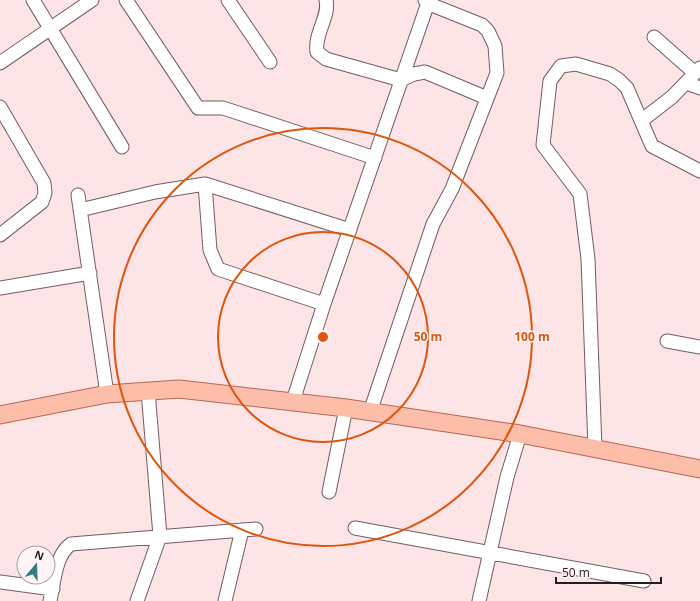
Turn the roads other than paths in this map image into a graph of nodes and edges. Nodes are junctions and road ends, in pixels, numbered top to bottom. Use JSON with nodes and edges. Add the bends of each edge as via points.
{"nodes":[{"id":1,"x":32,"y":0,"type":"edge"},
{"id":2,"x":92,"y":0,"type":"edge"},
{"id":3,"x":126,"y":0,"type":"edge"},
{"id":4,"x":228,"y":0,"type":"edge"},
{"id":5,"x":326,"y":0,"type":"edge"},
{"id":6,"x":427,"y":1,"type":"edge"},
{"id":7,"x":50,"y":29,"type":"junction"},
{"id":8,"x":654,"y":38,"type":"dead end"},
{"id":9,"x":0,"y":62,"type":"edge"},
{"id":10,"x":270,"y":62,"type":"dead end"},
{"id":11,"x":698,"y":70,"type":"edge"},
{"id":12,"x":401,"y":80,"type":"junction"},
{"id":13,"x":686,"y":83,"type":"junction"},
{"id":14,"x":700,"y":88,"type":"edge"},
{"id":15,"x":487,"y":98,"type":"junction"},
{"id":16,"x":0,"y":107,"type":"edge"},
{"id":17,"x":641,"y":121,"type":"junction"},
{"id":18,"x":122,"y":148,"type":"dead end"},
{"id":19,"x":375,"y":158,"type":"junction"},
{"id":20,"x":700,"y":171,"type":"edge"},
{"id":21,"x":205,"y":184,"type":"junction"},
{"id":22,"x":78,"y":195,"type":"dead end"},
{"id":23,"x":80,"y":210,"type":"junction"},
{"id":24,"x":350,"y":230,"type":"junction"},
{"id":25,"x":0,"y":235,"type":"edge"},
{"id":26,"x":90,"y":273,"type":"junction"},
{"id":27,"x":0,"y":288,"type":"edge"},
{"id":28,"x":324,"y":304,"type":"junction"},
{"id":29,"x":667,"y":342,"type":"dead end"},
{"id":30,"x":700,"y":347,"type":"edge"},
{"id":31,"x":148,"y":391,"type":"junction"},
{"id":32,"x":107,"y":394,"type":"junction"},
{"id":33,"x":293,"y":401,"type":"junction"},
{"id":34,"x":346,"y":408,"type":"junction"},
{"id":35,"x":370,"y":412,"type":"junction"},
{"id":36,"x":0,"y":415,"type":"edge"},
{"id":37,"x":520,"y":434,"type":"junction"},
{"id":38,"x":595,"y":448,"type":"junction"},
{"id":39,"x":700,"y":469,"type":"edge"},
{"id":40,"x":329,"y":492,"type":"dead end"},
{"id":41,"x":355,"y":528,"type":"dead end"},
{"id":42,"x":256,"y":529,"type":"dead end"},
{"id":43,"x":242,"y":530,"type":"junction"},
{"id":44,"x":160,"y":536,"type":"junction"},
{"id":45,"x":491,"y":552,"type":"junction"},
{"id":46,"x":644,"y":581,"type":"dead end"},
{"id":47,"x":0,"y":582,"type":"edge"},
{"id":48,"x":51,"y":595,"type":"edge"},
{"id":49,"x":137,"y":601,"type":"edge"},
{"id":50,"x":225,"y":601,"type":"edge"},
{"id":51,"x":479,"y":601,"type":"edge"}],
"edges":[{"from":1,"to":7,"type":"street"},
{"from":2,"to":7,"type":"street"},
{"from":3,"to":19,"type":"street","via":[[198,108],[223,108]]},
{"from":4,"to":10,"type":"street"},
{"from":5,"to":12,"type":"street","via":[[326,10],[315,43],[317,52],[326,58]]},
{"from":6,"to":12,"type":"street"},
{"from":6,"to":15,"type":"street","via":[[482,25],[488,31],[495,46],[497,73]]},
{"from":7,"to":9,"type":"street"},
{"from":7,"to":18,"type":"street"},
{"from":8,"to":11,"type":"street"},
{"from":11,"to":13,"type":"street"},
{"from":12,"to":15,"type":"street","via":[[425,72]]},
{"from":12,"to":19,"type":"street"},
{"from":13,"to":14,"type":"street"},
{"from":13,"to":17,"type":"street"},
{"from":15,"to":35,"type":"street","via":[[452,189],[433,224]]},
{"from":16,"to":25,"type":"street","via":[[44,183],[45,193],[42,202]]},
{"from":17,"to":20,"type":"street","via":[[652,146]]},
{"from":17,"to":38,"type":"street","via":[[627,88],[610,74],[576,64],[561,66],[550,81],[543,145],[580,194],[588,259]]},
{"from":19,"to":24,"type":"street"},
{"from":21,"to":23,"type":"street","via":[[155,192]]},
{"from":21,"to":24,"type":"street"},
{"from":21,"to":28,"type":"street","via":[[210,250],[218,269]]},
{"from":22,"to":23,"type":"street"},
{"from":23,"to":26,"type":"street"},
{"from":24,"to":28,"type":"street"},
{"from":26,"to":27,"type":"street"},
{"from":26,"to":32,"type":"street"},
{"from":28,"to":33,"type":"street"},
{"from":29,"to":30,"type":"street"},
{"from":31,"to":32,"type":"main road"},
{"from":31,"to":33,"type":"main road","via":[[179,389]]},
{"from":31,"to":44,"type":"street"},
{"from":32,"to":36,"type":"main road"},
{"from":33,"to":34,"type":"main road"},
{"from":34,"to":35,"type":"main road"},
{"from":34,"to":40,"type":"street"},
{"from":35,"to":37,"type":"main road"},
{"from":37,"to":38,"type":"main road"},
{"from":37,"to":45,"type":"street","via":[[507,477]]},
{"from":38,"to":39,"type":"main road"},
{"from":41,"to":45,"type":"street"},
{"from":42,"to":43,"type":"street"},
{"from":43,"to":44,"type":"street"},
{"from":43,"to":50,"type":"street"},
{"from":44,"to":48,"type":"street","via":[[71,544],[65,548],[60,559]]},
{"from":44,"to":49,"type":"street"},
{"from":45,"to":46,"type":"street"},
{"from":45,"to":51,"type":"street"},
{"from":47,"to":48,"type":"street"}]}
